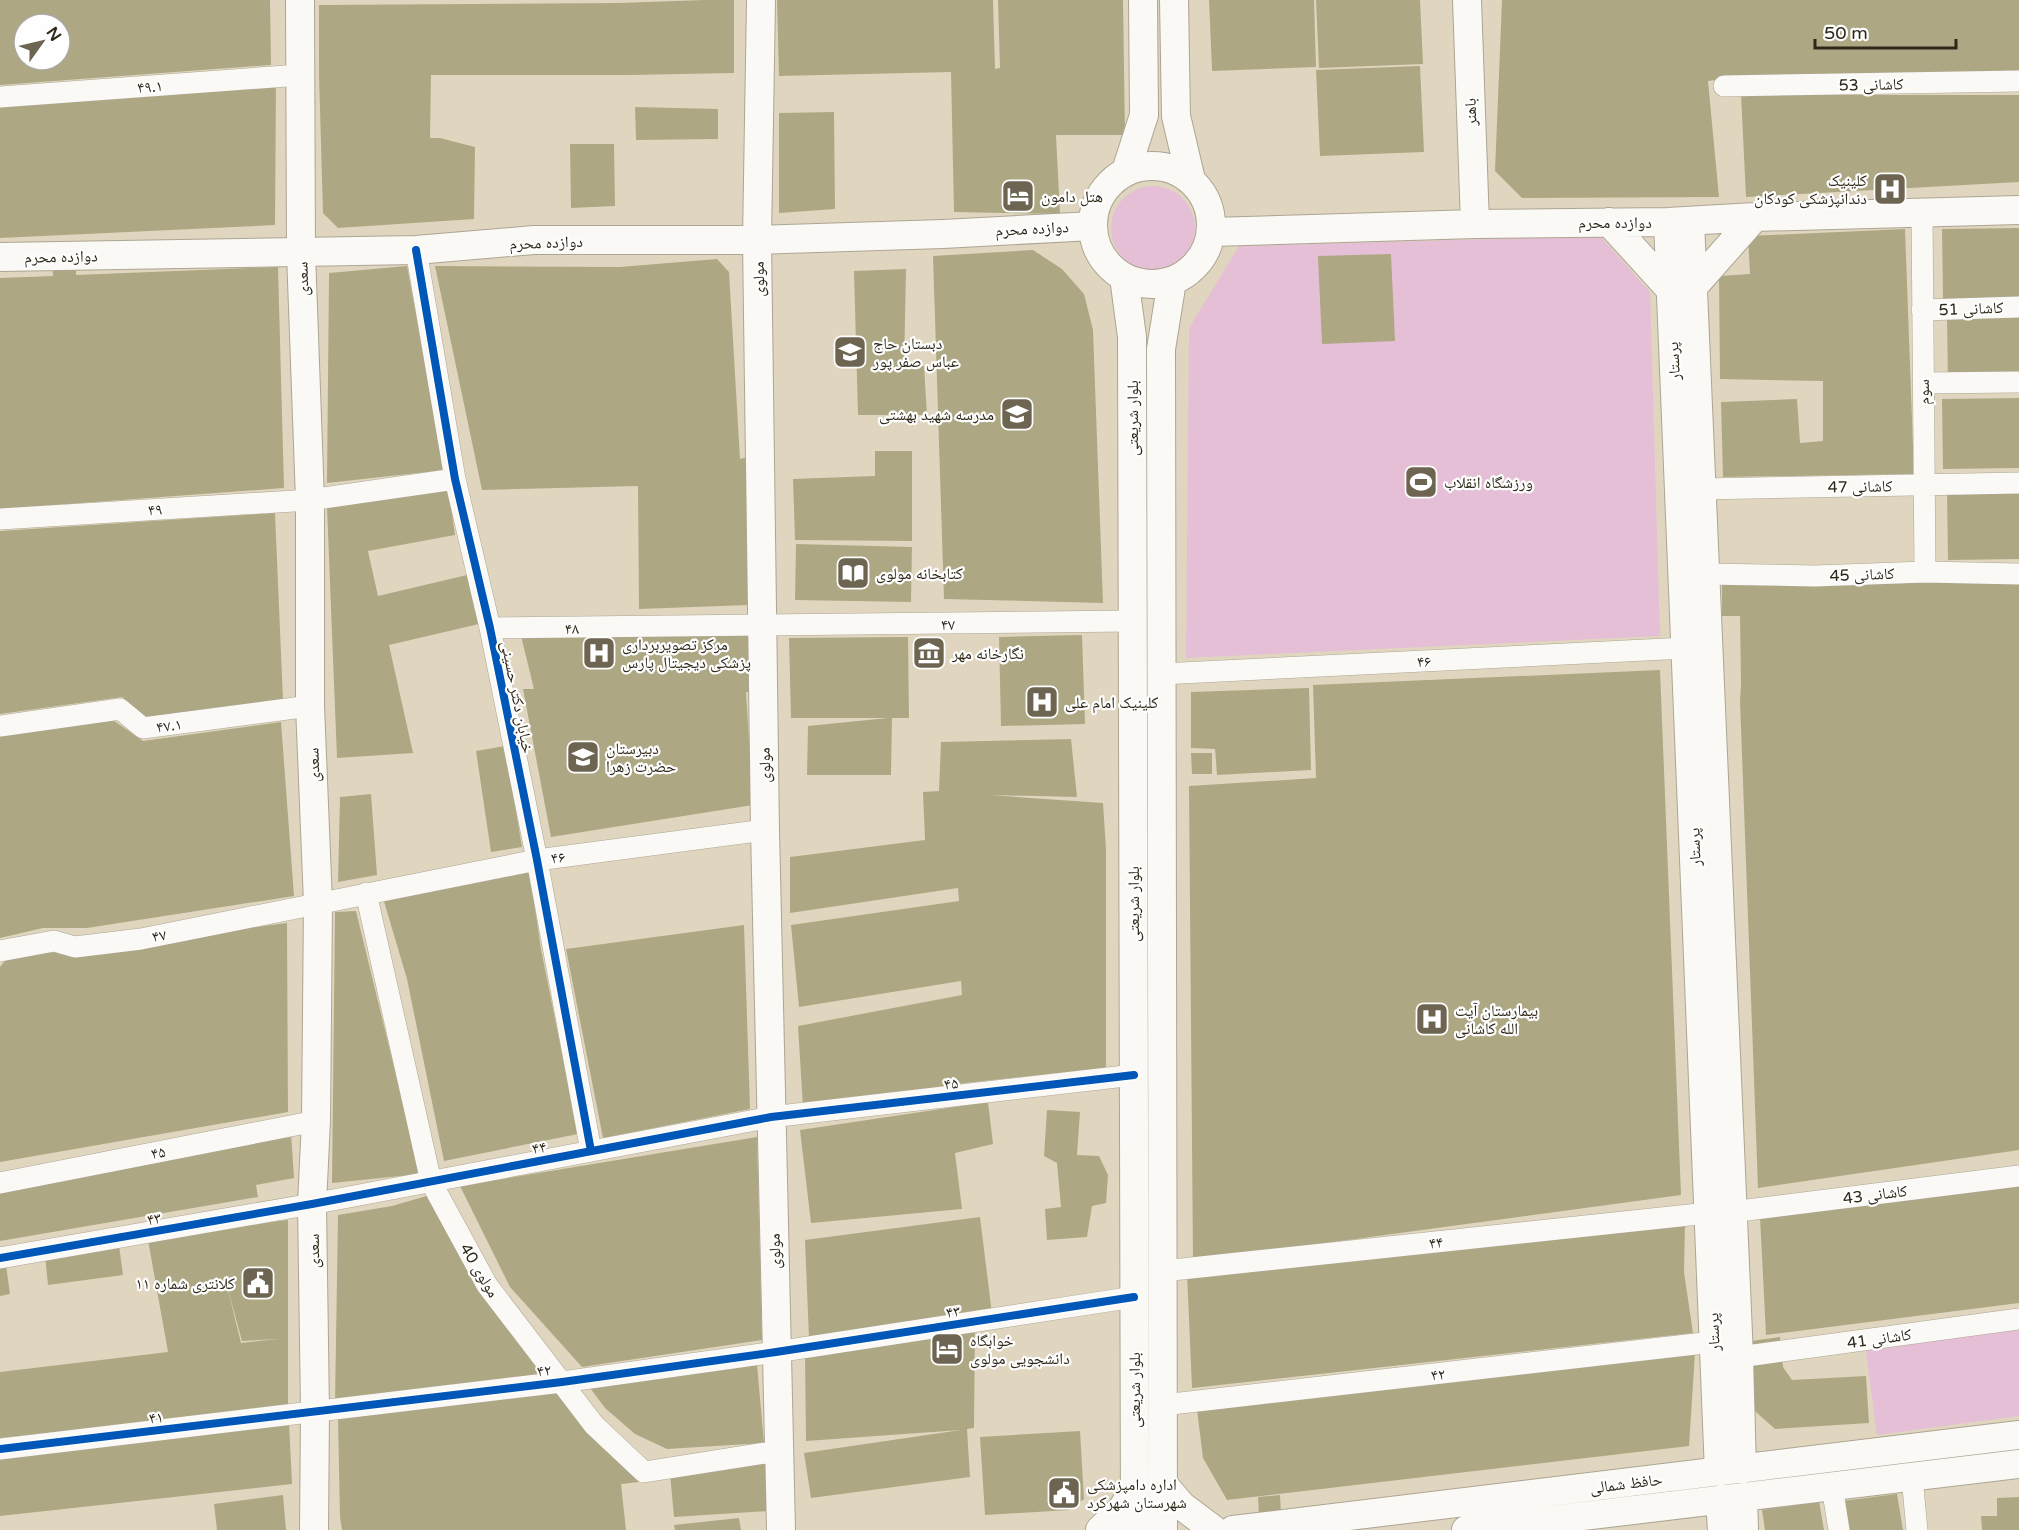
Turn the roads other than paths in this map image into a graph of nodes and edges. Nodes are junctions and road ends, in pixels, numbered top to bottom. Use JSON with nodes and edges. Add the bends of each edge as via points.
{"nodes":[{"id":1,"x":300,"y":0,"type":"edge"},
{"id":2,"x":761,"y":0,"type":"edge"},
{"id":3,"x":1143,"y":0,"type":"edge"},
{"id":4,"x":1174,"y":0,"type":"edge"},
{"id":5,"x":1467,"y":0,"type":"edge"},
{"id":6,"x":300,"y":75,"type":"junction"},
{"id":7,"x":2019,"y":81,"type":"edge"},
{"id":8,"x":1724,"y":86,"type":"dead end"},
{"id":9,"x":0,"y":97,"type":"edge"},
{"id":10,"x":1126,"y":171,"type":"junction"},
{"id":11,"x":1191,"y":180,"type":"junction"},
{"id":12,"x":2019,"y":210,"type":"edge"},
{"id":13,"x":1922,"y":212,"type":"junction"},
{"id":14,"x":1755,"y":217,"type":"junction"},
{"id":15,"x":1679,"y":221,"type":"junction"},
{"id":16,"x":1609,"y":222,"type":"junction"},
{"id":17,"x":1475,"y":224,"type":"junction"},
{"id":18,"x":1093,"y":225,"type":"junction"},
{"id":19,"x":1211,"y":232,"type":"junction"},
{"id":20,"x":757,"y":240,"type":"junction"},
{"id":21,"x":416,"y":250,"type":"junction"},
{"id":22,"x":301,"y":253,"type":"junction"},
{"id":23,"x":0,"y":257,"type":"edge"},
{"id":24,"x":1124,"y":278,"type":"junction"},
{"id":25,"x":1172,"y":281,"type":"junction"},
{"id":26,"x":1682,"y":288,"type":"junction"},
{"id":27,"x":2019,"y":307,"type":"edge"},
{"id":28,"x":1922,"y":310,"type":"junction"},
{"id":29,"x":2019,"y":382,"type":"edge"},
{"id":30,"x":1923,"y":383,"type":"junction"},
{"id":31,"x":455,"y":480,"type":"junction"},
{"id":32,"x":2019,"y":483,"type":"edge"},
{"id":33,"x":1924,"y":486,"type":"junction"},
{"id":34,"x":1701,"y":489,"type":"junction"},
{"id":35,"x":310,"y":500,"type":"junction"},
{"id":36,"x":0,"y":519,"type":"edge"},
{"id":37,"x":1925,"y":572,"type":"junction"},
{"id":38,"x":1704,"y":574,"type":"junction"},
{"id":39,"x":2019,"y":574,"type":"edge"},
{"id":40,"x":1132,"y":621,"type":"junction"},
{"id":41,"x":763,"y":626,"type":"junction"},
{"id":42,"x":490,"y":628,"type":"junction"},
{"id":43,"x":1686,"y":648,"type":"junction"},
{"id":44,"x":1161,"y":674,"type":"junction"},
{"id":45,"x":310,"y":706,"type":"junction"},
{"id":46,"x":0,"y":726,"type":"edge"},
{"id":47,"x":765,"y":830,"type":"junction"},
{"id":48,"x":537,"y":860,"type":"junction"},
{"id":49,"x":366,"y":893,"type":"junction"},
{"id":50,"x":318,"y":903,"type":"junction"},
{"id":51,"x":0,"y":951,"type":"edge"},
{"id":52,"x":1134,"y":1075,"type":"junction"},
{"id":53,"x":771,"y":1118,"type":"junction"},
{"id":54,"x":316,"y":1121,"type":"junction"},
{"id":55,"x":591,"y":1151,"type":"junction"},
{"id":56,"x":2019,"y":1176,"type":"edge"},
{"id":57,"x":431,"y":1182,"type":"junction"},
{"id":58,"x":0,"y":1183,"type":"edge"},
{"id":59,"x":312,"y":1204,"type":"junction"},
{"id":60,"x":1720,"y":1213,"type":"junction"},
{"id":61,"x":0,"y":1258,"type":"edge"},
{"id":62,"x":1163,"y":1270,"type":"junction"},
{"id":63,"x":1134,"y":1297,"type":"junction"},
{"id":64,"x":2019,"y":1319,"type":"edge"},
{"id":65,"x":1713,"y":1342,"type":"junction"},
{"id":66,"x":776,"y":1352,"type":"junction"},
{"id":67,"x":1739,"y":1357,"type":"junction"},
{"id":68,"x":562,"y":1382,"type":"junction"},
{"id":69,"x":1163,"y":1405,"type":"junction"},
{"id":70,"x":315,"y":1411,"type":"junction"},
{"id":71,"x":2019,"y":1435,"type":"edge"},
{"id":72,"x":1729,"y":1440,"type":"junction"},
{"id":73,"x":0,"y":1449,"type":"edge"},
{"id":74,"x":778,"y":1451,"type":"junction"},
{"id":75,"x":2019,"y":1464,"type":"edge"},
{"id":76,"x":1730,"y":1470,"type":"junction"},
{"id":77,"x":1912,"y":1476,"type":"junction"},
{"id":78,"x":1163,"y":1484,"type":"junction"},
{"id":79,"x":1832,"y":1486,"type":"junction"},
{"id":80,"x":1135,"y":1488,"type":"junction"},
{"id":81,"x":1732,"y":1517,"type":"edge"},
{"id":82,"x":1558,"y":1524,"type":"edge"},
{"id":83,"x":314,"y":1530,"type":"edge"},
{"id":84,"x":781,"y":1530,"type":"edge"},
{"id":85,"x":1100,"y":1530,"type":"edge"},
{"id":86,"x":1135,"y":1530,"type":"edge"},
{"id":87,"x":1163,"y":1530,"type":"edge"},
{"id":88,"x":1214,"y":1530,"type":"edge"},
{"id":89,"x":1233,"y":1530,"type":"edge"},
{"id":90,"x":1466,"y":1530,"type":"edge"},
{"id":91,"x":1839,"y":1530,"type":"edge"},
{"id":92,"x":1917,"y":1530,"type":"edge"}],
"edges":[{"from":1,"to":6,"type":"main road","name":"سعدی"},
{"from":2,"to":20,"type":"main road","name":"مولوی"},
{"from":3,"to":10,"type":"main road","via":[[1144,115]]},
{"from":4,"to":11,"type":"main road","via":[[1176,116]]},
{"from":5,"to":17,"type":"main road","name":"باهنر"},
{"from":6,"to":9,"type":"street","name":"۴۹.۱"},
{"from":6,"to":22,"type":"main road","name":"سعدی"},
{"from":7,"to":8,"type":"street","name":"کاشانی 53"},
{"from":10,"to":11,"type":"main road","via":[[1160,166]]},
{"from":10,"to":18,"type":"main road","via":[[1102,194]]},
{"from":11,"to":19,"type":"main road","via":[[1209,208]]},
{"from":12,"to":13,"type":"main road","name":"دوازده محرم"},
{"from":13,"to":14,"type":"main road","name":"دوازده محرم"},
{"from":13,"to":28,"type":"street","name":"سوم"},
{"from":14,"to":15,"type":"main road","name":"دوازده محرم"},
{"from":14,"to":26,"type":"main road"},
{"from":15,"to":16,"type":"main road","name":"دوازده محرم"},
{"from":15,"to":26,"type":"main road","name":"پرستار"},
{"from":16,"to":17,"type":"main road","name":"دوازده محرم"},
{"from":16,"to":26,"type":"main road"},
{"from":17,"to":19,"type":"main road","name":"دوازده محرم"},
{"from":18,"to":20,"type":"main road","name":"دوازده محرم"},
{"from":18,"to":24,"type":"main road","via":[[1101,256]]},
{"from":19,"to":25,"type":"main road","via":[[1205,253],[1196,265]]},
{"from":20,"to":21,"type":"main road","name":"دوازده محرم","via":[[534,240]]},
{"from":20,"to":41,"type":"main road","name":"مولوی"},
{"from":21,"to":22,"type":"main road","name":"دوازده محرم"},
{"from":21,"to":31,"type":"street","name":"خیابان دکتر حسینی"},
{"from":22,"to":23,"type":"main road","name":"دوازده محرم"},
{"from":22,"to":35,"type":"main road","name":"سعدی"},
{"from":24,"to":25,"type":"main road","via":[[1140,283]]},
{"from":24,"to":40,"type":"main road","name":"بلوار شریعتی","via":[[1132,337]]},
{"from":25,"to":44,"type":"main road","name":"بلوار شریعتی","via":[[1161,349]]},
{"from":26,"to":34,"type":"main road","name":"پرستار"},
{"from":26,"to":43,"type":"main road","name":"پرستار"},
{"from":27,"to":28,"type":"street","name":"کاشانی 51"},
{"from":28,"to":30,"type":"street","name":"سوم"},
{"from":29,"to":30,"type":"street"},
{"from":30,"to":33,"type":"street","name":"سوم"},
{"from":31,"to":35,"type":"street"},
{"from":31,"to":42,"type":"street","name":"خیابان دکتر حسینی"},
{"from":32,"to":33,"type":"street","name":"کاشانی 47"},
{"from":33,"to":34,"type":"street","name":"کاشانی 47"},
{"from":33,"to":37,"type":"street","name":"سوم"},
{"from":34,"to":38,"type":"main road","name":"پرستار"},
{"from":35,"to":36,"type":"street","name":"۴۹"},
{"from":35,"to":45,"type":"main road","name":"سعدی"},
{"from":37,"to":38,"type":"street","name":"کاشانی 45","via":[[1815,576]]},
{"from":37,"to":39,"type":"street","name":"کاشانی 45"},
{"from":38,"to":60,"type":"main road","name":"پرستار"},
{"from":40,"to":41,"type":"street","name":"۴۷"},
{"from":40,"to":52,"type":"main road","name":"بلوار شریعتی"},
{"from":41,"to":42,"type":"street","name":"۴۸"},
{"from":41,"to":47,"type":"main road","name":"مولوی"},
{"from":42,"to":48,"type":"street","name":"خیابان دکتر حسینی"},
{"from":43,"to":44,"type":"street","name":"۴۶"},
{"from":43,"to":60,"type":"main road","name":"پرستار"},
{"from":44,"to":62,"type":"main road","name":"بلوار شریعتی"},
{"from":45,"to":46,"type":"street","name":"۴۷.۱","via":[[143,728],[120,709]]},
{"from":45,"to":50,"type":"main road","name":"سعدی"},
{"from":47,"to":48,"type":"street","name":"۴۶"},
{"from":47,"to":53,"type":"main road","name":"مولوی"},
{"from":48,"to":49,"type":"street","name":"۴۶"},
{"from":48,"to":55,"type":"street","name":"خیابان دکتر حسینی"},
{"from":49,"to":50,"type":"street","name":"۴۶"},
{"from":49,"to":57,"type":"street","name":"مولوی 40"},
{"from":50,"to":51,"type":"street","name":"۴۷","via":[[141,939],[75,947],[54,941]]},
{"from":50,"to":54,"type":"main road","name":"سعدی"},
{"from":52,"to":53,"type":"street","name":"۴۵"},
{"from":52,"to":63,"type":"main road","name":"بلوار شریعتی"},
{"from":53,"to":55,"type":"street","name":"۴۴"},
{"from":53,"to":66,"type":"main road","name":"مولوی"},
{"from":54,"to":58,"type":"street","name":"۴۵"},
{"from":54,"to":59,"type":"main road","name":"سعدی"},
{"from":55,"to":57,"type":"street","name":"۴۴"},
{"from":56,"to":60,"type":"street","name":"کاشانی 43"},
{"from":57,"to":59,"type":"street","name":"۴۴"},
{"from":57,"to":68,"type":"street","name":"مولوی 40","via":[[487,1285]]},
{"from":59,"to":61,"type":"street","name":"۴۳"},
{"from":59,"to":70,"type":"main road","name":"سعدی"},
{"from":60,"to":62,"type":"street","name":"۴۴"},
{"from":60,"to":65,"type":"main road","name":"پرستار"},
{"from":60,"to":67,"type":"main road","name":"پرستار"},
{"from":62,"to":69,"type":"main road","name":"بلوار شریعتی"},
{"from":63,"to":66,"type":"street","name":"۴۳"},
{"from":63,"to":80,"type":"main road","name":"بلوار شریعتی"},
{"from":64,"to":67,"type":"street","name":"کاشانی 41"},
{"from":65,"to":69,"type":"street","name":"۴۲"},
{"from":65,"to":72,"type":"main road","name":"پرستار"},
{"from":66,"to":68,"type":"street","name":"۴۲"},
{"from":66,"to":74,"type":"main road","name":"مولوی"},
{"from":67,"to":72,"type":"main road","name":"پرستار"},
{"from":68,"to":70,"type":"street","name":"۴۲"},
{"from":68,"to":74,"type":"street","name":"مولوی 40","via":[[594,1425],[644,1472]]},
{"from":69,"to":78,"type":"main road","name":"بلوار شریعتی"},
{"from":70,"to":73,"type":"street","name":"۴۱"},
{"from":70,"to":83,"type":"main road","name":"سعدی"},
{"from":71,"to":76,"type":"main road","name":"حافظ شمالی"},
{"from":72,"to":76,"type":"main road","name":"پرستار"},
{"from":74,"to":84,"type":"main road","name":"مولوی"},
{"from":75,"to":77,"type":"main road","name":"حافظ شمالی"},
{"from":76,"to":89,"type":"main road","name":"حافظ شمالی"},
{"from":77,"to":79,"type":"main road","name":"حافظ شمالی"},
{"from":77,"to":92,"type":"street"},
{"from":78,"to":87,"type":"main road","name":"بلوار شریعتی"},
{"from":78,"to":88,"type":"main road","via":[[1182,1506]]},
{"from":79,"to":81,"type":"main road","name":"حافظ شمالی"},
{"from":79,"to":91,"type":"street"},
{"from":80,"to":85,"type":"main road","via":[[1122,1509]]},
{"from":80,"to":86,"type":"main road","name":"بلوار شریعتی"},
{"from":81,"to":82,"type":"main road","name":"حافظ شمالی"},
{"from":82,"to":90,"type":"main road","name":"حافظ شمالی"}]}
